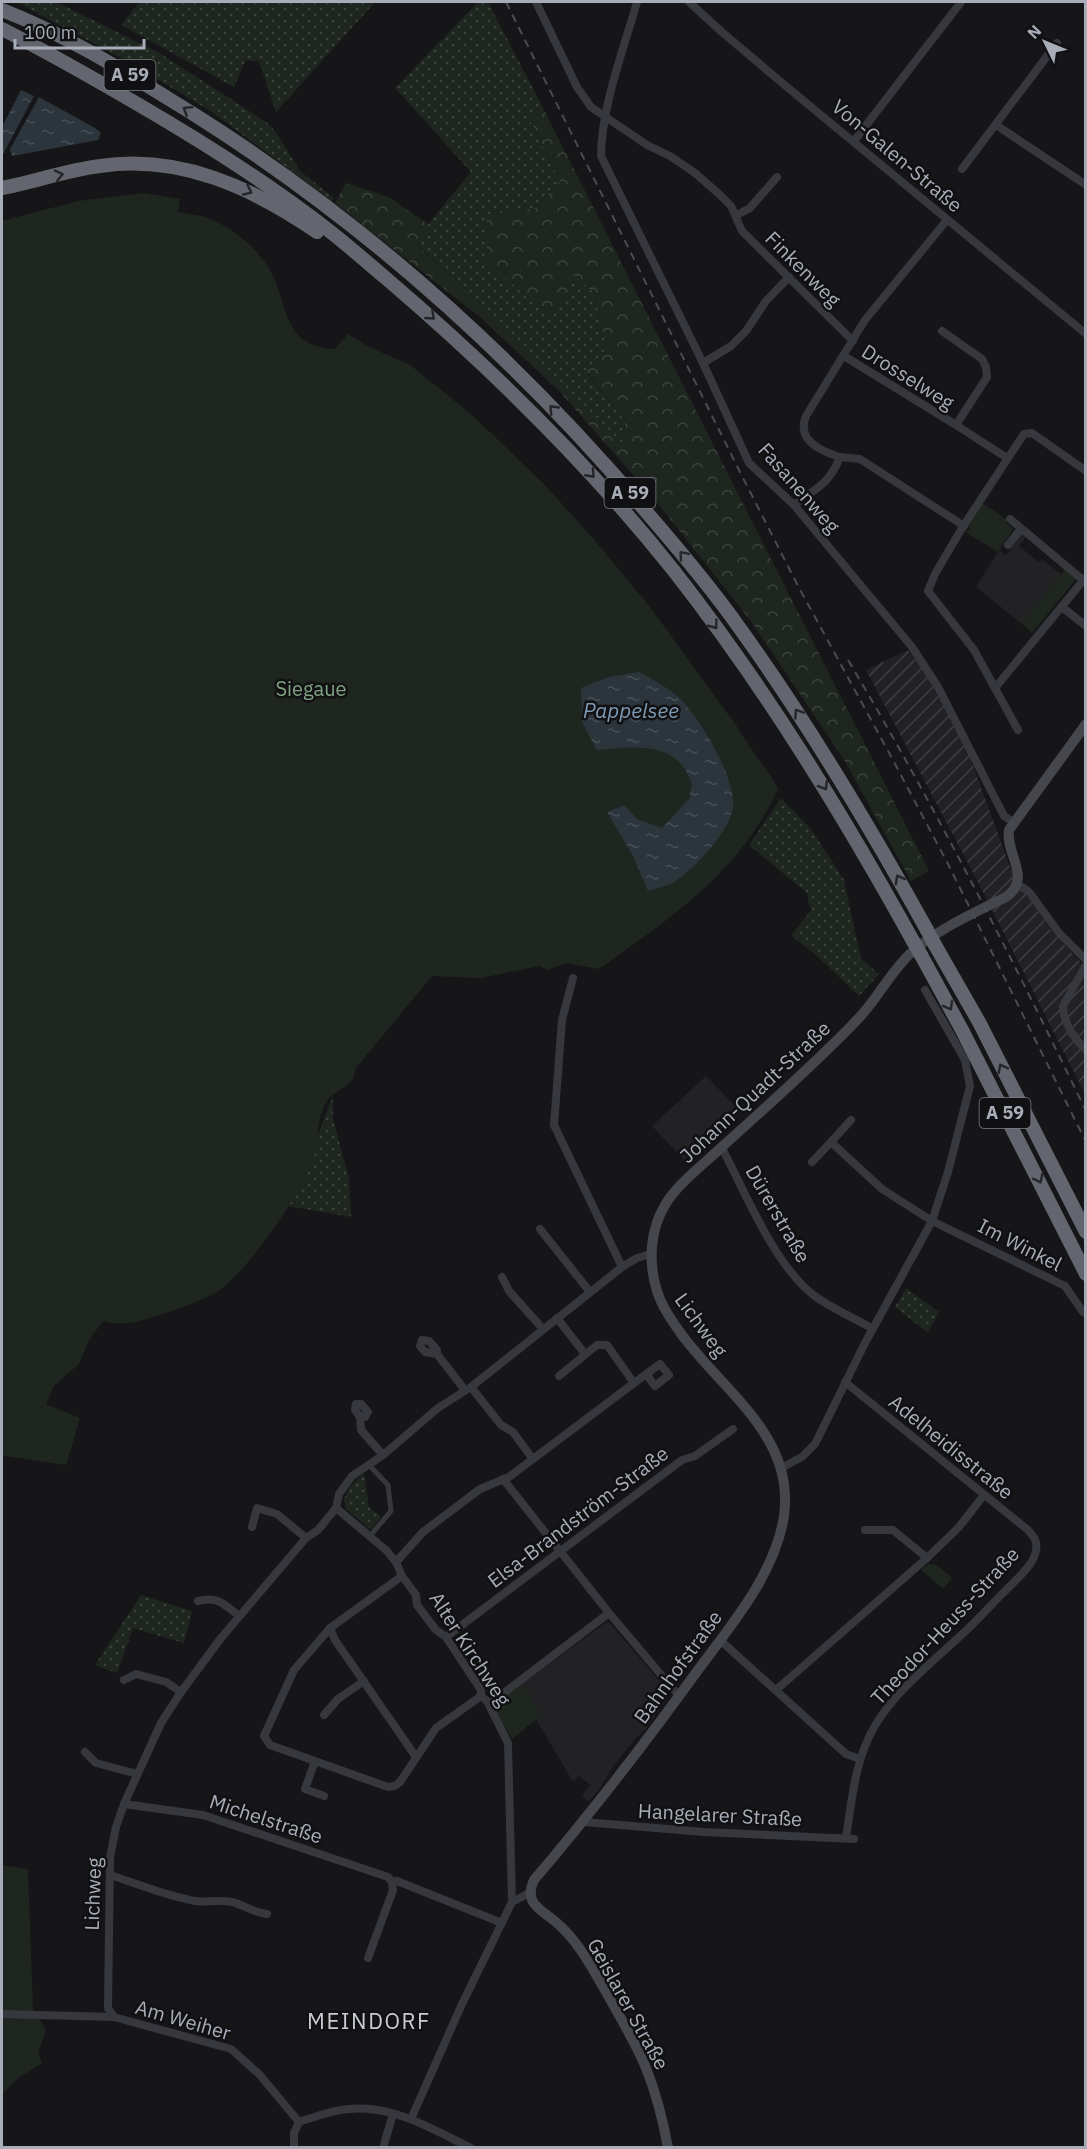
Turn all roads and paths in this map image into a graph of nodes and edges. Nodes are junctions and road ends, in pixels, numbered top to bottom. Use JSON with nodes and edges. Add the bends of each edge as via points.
{"nodes":[{"id":1,"x":536,"y":2,"type":"edge"},
{"id":2,"x":637,"y":2,"type":"edge"},
{"id":3,"x":689,"y":2,"type":"edge"},
{"id":4,"x":961,"y":2,"type":"edge"},
{"id":5,"x":2,"y":5,"type":"edge"},
{"id":6,"x":2,"y":10,"type":"edge"},
{"id":7,"x":20,"y":17,"type":"junction"},
{"id":8,"x":2,"y":29,"type":"edge"},
{"id":9,"x":1057,"y":43,"type":"dead end"},
{"id":10,"x":606,"y":116,"type":"junction"},
{"id":11,"x":996,"y":125,"type":"junction"},
{"id":12,"x":854,"y":141,"type":"junction"},
{"id":13,"x":962,"y":169,"type":"dead end"},
{"id":14,"x":777,"y":177,"type":"dead end"},
{"id":15,"x":1086,"y":186,"type":"edge"},
{"id":16,"x":2,"y":188,"type":"edge"},
{"id":17,"x":737,"y":215,"type":"junction"},
{"id":18,"x":947,"y":220,"type":"junction"},
{"id":19,"x":789,"y":277,"type":"junction"},
{"id":20,"x":386,"y":279,"type":"junction"},
{"id":21,"x":942,"y":331,"type":"dead end"},
{"id":22,"x":1086,"y":334,"type":"edge"},
{"id":23,"x":853,"y":341,"type":"junction"},
{"id":24,"x":844,"y":356,"type":"junction"},
{"id":25,"x":703,"y":363,"type":"junction"},
{"id":26,"x":956,"y":425,"type":"junction"},
{"id":27,"x":840,"y":457,"type":"junction"},
{"id":28,"x":1006,"y":458,"type":"junction"},
{"id":29,"x":1086,"y":471,"type":"edge"},
{"id":30,"x":794,"y":505,"type":"junction"},
{"id":31,"x":1010,"y":519,"type":"dead end"},
{"id":32,"x":964,"y":526,"type":"junction"},
{"id":33,"x":1021,"y":528,"type":"junction"},
{"id":34,"x":1008,"y":544,"type":"dead end"},
{"id":35,"x":1084,"y":578,"type":"edge"},
{"id":36,"x":1062,"y":607,"type":"junction"},
{"id":37,"x":1086,"y":626,"type":"edge"},
{"id":38,"x":995,"y":688,"type":"junction"},
{"id":39,"x":1086,"y":724,"type":"edge"},
{"id":40,"x":1017,"y":729,"type":"dead end"},
{"id":41,"x":1013,"y":822,"type":"junction"},
{"id":42,"x":1017,"y":885,"type":"junction"},
{"id":43,"x":1086,"y":960,"type":"edge"},
{"id":44,"x":1086,"y":965,"type":"edge"},
{"id":45,"x":573,"y":978,"type":"dead end"},
{"id":46,"x":925,"y":990,"type":"dead end"},
{"id":47,"x":1086,"y":1050,"type":"edge"},
{"id":48,"x":851,"y":1120,"type":"dead end"},
{"id":49,"x":831,"y":1142,"type":"junction"},
{"id":50,"x":722,"y":1148,"type":"junction"},
{"id":51,"x":812,"y":1162,"type":"dead end"},
{"id":52,"x":932,"y":1221,"type":"junction"},
{"id":53,"x":540,"y":1229,"type":"dead end"},
{"id":54,"x":1086,"y":1232,"type":"edge"},
{"id":55,"x":651,"y":1254,"type":"junction"},
{"id":56,"x":622,"y":1268,"type":"junction"},
{"id":57,"x":1086,"y":1274,"type":"edge"},
{"id":58,"x":502,"y":1277,"type":"dead end"},
{"id":59,"x":590,"y":1292,"type":"junction"},
{"id":60,"x":1083,"y":1312,"type":"dead end"},
{"id":61,"x":557,"y":1318,"type":"junction"},
{"id":62,"x":543,"y":1329,"type":"junction"},
{"id":63,"x":873,"y":1329,"type":"junction"},
{"id":64,"x":437,"y":1354,"type":"dead end"},
{"id":65,"x":585,"y":1354,"type":"junction"},
{"id":66,"x":646,"y":1374,"type":"dead end"},
{"id":67,"x":559,"y":1376,"type":"dead end"},
{"id":68,"x":845,"y":1382,"type":"junction"},
{"id":69,"x":634,"y":1383,"type":"junction"},
{"id":70,"x":468,"y":1388,"type":"junction"},
{"id":71,"x":360,"y":1417,"type":"dead end"},
{"id":72,"x":733,"y":1429,"type":"dead end"},
{"id":73,"x":382,"y":1455,"type":"junction"},
{"id":74,"x":532,"y":1458,"type":"junction"},
{"id":75,"x":368,"y":1464,"type":"junction"},
{"id":76,"x":781,"y":1468,"type":"junction"},
{"id":77,"x":503,"y":1479,"type":"junction"},
{"id":78,"x":984,"y":1495,"type":"junction"},
{"id":79,"x":336,"y":1508,"type":"junction"},
{"id":80,"x":252,"y":1527,"type":"dead end"},
{"id":81,"x":865,"y":1530,"type":"dead end"},
{"id":82,"x":370,"y":1536,"type":"junction"},
{"id":83,"x":306,"y":1538,"type":"junction"},
{"id":84,"x":1035,"y":1539,"type":"joint"},
{"id":85,"x":559,"y":1551,"type":"junction"},
{"id":86,"x":927,"y":1558,"type":"junction"},
{"id":87,"x":396,"y":1562,"type":"junction"},
{"id":88,"x":402,"y":1576,"type":"junction"},
{"id":89,"x":198,"y":1601,"type":"dead end"},
{"id":90,"x":609,"y":1614,"type":"junction"},
{"id":91,"x":239,"y":1616,"type":"junction"},
{"id":92,"x":330,"y":1628,"type":"junction"},
{"id":93,"x":446,"y":1637,"type":"junction"},
{"id":94,"x":720,"y":1640,"type":"junction"},
{"id":95,"x":124,"y":1680,"type":"dead end"},
{"id":96,"x":364,"y":1681,"type":"junction"},
{"id":97,"x":776,"y":1690,"type":"junction"},
{"id":98,"x":181,"y":1692,"type":"junction"},
{"id":99,"x":481,"y":1696,"type":"junction"},
{"id":100,"x":679,"y":1696,"type":"junction"},
{"id":101,"x":491,"y":1708,"type":"junction"},
{"id":102,"x":324,"y":1715,"type":"dead end"},
{"id":103,"x":84,"y":1752,"type":"dead end"},
{"id":104,"x":416,"y":1757,"type":"junction"},
{"id":105,"x":860,"y":1759,"type":"junction"},
{"id":106,"x":315,"y":1761,"type":"junction"},
{"id":107,"x":137,"y":1774,"type":"junction"},
{"id":108,"x":324,"y":1796,"type":"dead end"},
{"id":109,"x":124,"y":1804,"type":"junction"},
{"id":110,"x":583,"y":1822,"type":"junction"},
{"id":111,"x":850,"y":1838,"type":"joint"},
{"id":112,"x":110,"y":1875,"type":"junction"},
{"id":113,"x":392,"y":1882,"type":"junction"},
{"id":114,"x":530,"y":1893,"type":"junction"},
{"id":115,"x":512,"y":1902,"type":"junction"},
{"id":116,"x":267,"y":1914,"type":"dead end"},
{"id":117,"x":502,"y":1923,"type":"junction"},
{"id":118,"x":368,"y":1958,"type":"dead end"},
{"id":119,"x":2,"y":2014,"type":"edge"},
{"id":120,"x":114,"y":2017,"type":"junction"},
{"id":121,"x":393,"y":2114,"type":"junction"},
{"id":122,"x":411,"y":2119,"type":"junction"},
{"id":123,"x":299,"y":2122,"type":"junction"},
{"id":124,"x":294,"y":2148,"type":"edge"},
{"id":125,"x":383,"y":2148,"type":"edge"},
{"id":126,"x":471,"y":2148,"type":"edge"},
{"id":127,"x":668,"y":2148,"type":"edge"}],
"edges":[{"from":1,"to":10,"type":"street","via":[[577,87],[591,107]]},
{"from":2,"to":10,"type":"street","name":"Fasanenweg"},
{"from":3,"to":12,"type":"street","name":"Von-Galen-Straße"},
{"from":4,"to":12,"type":"street"},
{"from":5,"to":7,"type":"highway"},
{"from":6,"to":7,"type":"highway","number":"A 59"},
{"from":54,"to":7,"type":"highway","number":"A 59","one_way":true,"bridge":true,"via":[[979,1022],[833,766],[740,628],[627,489],[496,351],[373,244],[236,141],[134,77]]},
{"from":8,"to":20,"type":"highway","number":"A 59","via":[[203,142],[324,226]]},
{"from":9,"to":11,"type":"street"},
{"from":10,"to":17,"type":"street","name":"Finkenweg","via":[[695,173]]},
{"from":10,"to":25,"type":"street","name":"Fasanenweg","via":[[601,156]]},
{"from":11,"to":13,"type":"street"},
{"from":11,"to":15,"type":"street"},
{"from":12,"to":18,"type":"street","name":"Von-Galen-Straße"},
{"from":14,"to":17,"type":"street","via":[[750,208]]},
{"from":16,"to":20,"type":"highway","number":"A 59","one_way":true,"via":[[99,166],[144,163],[191,170],[268,201]]},
{"from":17,"to":19,"type":"street","name":"Finkenweg","via":[[742,231]]},
{"from":18,"to":22,"type":"street","name":"Von-Galen-Straße"},
{"from":18,"to":23,"type":"street"},
{"from":19,"to":23,"type":"street","name":"Finkenweg"},
{"from":19,"to":25,"type":"street","via":[[766,301],[746,331],[731,346]]},
{"from":20,"to":57,"type":"highway","number":"A 59","one_way":true,"bridge":true,"via":[[482,363],[551,431],[674,572],[730,646],[862,849],[962,1030]]},
{"from":21,"to":26,"type":"street","name":"Drosselweg","via":[[982,359],[986,367],[987,377]]},
{"from":23,"to":24,"type":"street"},
{"from":24,"to":26,"type":"street","name":"Drosselweg"},
{"from":24,"to":27,"type":"street","via":[[802,426],[807,440]]},
{"from":25,"to":30,"type":"street","name":"Fasanenweg","via":[[749,463]]},
{"from":26,"to":28,"type":"street","name":"Drosselweg"},
{"from":27,"to":30,"type":"street","via":[[834,473],[823,485]]},
{"from":27,"to":32,"type":"street","via":[[860,459]]},
{"from":28,"to":29,"type":"street","via":[[1023,434],[1032,433]]},
{"from":28,"to":32,"type":"street"},
{"from":30,"to":41,"type":"street","name":"Fasanenweg","via":[[912,647],[938,687],[1004,816]]},
{"from":31,"to":33,"type":"street"},
{"from":32,"to":38,"type":"street","via":[[928,591],[974,650]]},
{"from":33,"to":34,"type":"street"},
{"from":33,"to":35,"type":"street"},
{"from":35,"to":36,"type":"street"},
{"from":36,"to":37,"type":"street"},
{"from":36,"to":38,"type":"street"},
{"from":38,"to":40,"type":"street"},
{"from":39,"to":41,"type":"main road"},
{"from":41,"to":42,"type":"main road","via":[[1008,842],[1019,876]]},
{"from":42,"to":43,"type":"street","via":[[1030,893],[1059,933]]},
{"from":42,"to":50,"type":"main road","name":"Johann-Quadt-Straße","via":[[1006,897],[938,932],[900,963],[855,1023]]},
{"from":44,"to":47,"type":"street","via":[[1063,1006],[1071,1031]]},
{"from":45,"to":56,"type":"street","via":[[562,1020],[554,1125]]},
{"from":46,"to":52,"type":"street","via":[[965,1060],[970,1086]]},
{"from":48,"to":49,"type":"street"},
{"from":49,"to":51,"type":"street"},
{"from":49,"to":52,"type":"street","via":[[882,1189]]},
{"from":50,"to":55,"type":"main road","name":"Johann-Quadt-Straße","via":[[667,1200],[656,1221]]},
{"from":50,"to":63,"type":"street","name":"Dürerstraße","via":[[765,1232],[794,1275],[814,1295]]},
{"from":52,"to":60,"type":"street","name":"Im Winkel","via":[[1065,1286]]},
{"from":52,"to":63,"type":"street"},
{"from":53,"to":59,"type":"street"},
{"from":55,"to":56,"type":"street","name":"Lichweg"},
{"from":55,"to":76,"type":"main road","name":"Lichweg","via":[[656,1288],[670,1318],[770,1438]]},
{"from":56,"to":59,"type":"street","name":"Lichweg"},
{"from":58,"to":62,"type":"street","via":[[509,1291]]},
{"from":59,"to":61,"type":"street","name":"Lichweg"},
{"from":61,"to":62,"type":"street","name":"Lichweg"},
{"from":61,"to":65,"type":"street"},
{"from":62,"to":70,"type":"street","name":"Lichweg"},
{"from":63,"to":68,"type":"street"},
{"from":64,"to":70,"type":"street"},
{"from":65,"to":67,"type":"street"},
{"from":65,"to":69,"type":"street","via":[[597,1345],[607,1345]]},
{"from":66,"to":69,"type":"street"},
{"from":68,"to":76,"type":"street","via":[[815,1444],[802,1457]]},
{"from":68,"to":78,"type":"street","name":"Adelheidisstraße"},
{"from":69,"to":74,"type":"street"},
{"from":70,"to":73,"type":"street","name":"Lichweg"},
{"from":70,"to":74,"type":"street","via":[[501,1425],[513,1432]]},
{"from":71,"to":73,"type":"street","via":[[361,1430]]},
{"from":72,"to":85,"type":"street","name":"Elsa-Brandström-Straße","via":[[695,1456],[682,1460]]},
{"from":73,"to":75,"type":"street","name":"Lichweg"},
{"from":74,"to":77,"type":"street"},
{"from":75,"to":79,"type":"street","name":"Lichweg","via":[[344,1485]]},
{"from":75,"to":82,"type":"street","via":[[388,1485],[391,1511]]},
{"from":76,"to":94,"type":"main road","name":"Bahnhofstraße","via":[[784,1511],[777,1545],[763,1576]]},
{"from":77,"to":85,"type":"street"},
{"from":77,"to":87,"type":"street","via":[[480,1489],[423,1532]]},
{"from":78,"to":84,"type":"street","name":"Adelheidisstraße"},
{"from":78,"to":86,"type":"street"},
{"from":79,"to":82,"type":"street","name":"Alter Kirchweg"},
{"from":79,"to":83,"type":"street","name":"Lichweg"},
{"from":80,"to":83,"type":"street","via":[[257,1508],[277,1514]]},
{"from":81,"to":86,"type":"street","via":[[893,1530]]},
{"from":82,"to":87,"type":"street","name":"Alter Kirchweg"},
{"from":83,"to":91,"type":"street","name":"Lichweg"},
{"from":84,"to":105,"type":"street","name":"Theodor-Heuss-Straße","via":[[1033,1560],[891,1703]]},
{"from":85,"to":90,"type":"street"},
{"from":85,"to":93,"type":"street","name":"Elsa-Brandström-Straße"},
{"from":86,"to":97,"type":"street"},
{"from":87,"to":88,"type":"street","name":"Alter Kirchweg"},
{"from":88,"to":92,"type":"street"},
{"from":88,"to":93,"type":"street","name":"Alter Kirchweg","via":[[416,1595],[417,1605]]},
{"from":89,"to":91,"type":"street","via":[[220,1601]]},
{"from":90,"to":100,"type":"street"},
{"from":90,"to":101,"type":"street","via":[[492,1702]]},
{"from":91,"to":98,"type":"street","name":"Lichweg"},
{"from":92,"to":96,"type":"street"},
{"from":92,"to":106,"type":"street","via":[[294,1670],[264,1736],[270,1745]]},
{"from":93,"to":99,"type":"street","name":"Alter Kirchweg","via":[[481,1690]]},
{"from":94,"to":97,"type":"street"},
{"from":94,"to":100,"type":"main road","name":"Bahnhofstraße"},
{"from":95,"to":98,"type":"street","via":[[136,1674],[166,1682]]},
{"from":96,"to":102,"type":"street","via":[[338,1699]]},
{"from":96,"to":104,"type":"street"},
{"from":97,"to":105,"type":"street","via":[[846,1754]]},
{"from":98,"to":107,"type":"street","name":"Lichweg","via":[[161,1722]]},
{"from":99,"to":101,"type":"street","name":"Alter Kirchweg"},
{"from":99,"to":104,"type":"street","via":[[436,1728]]},
{"from":100,"to":110,"type":"main road","name":"Bahnhofstraße"},
{"from":101,"to":115,"type":"street","name":"Alter Kirchweg","via":[[508,1743]]},
{"from":103,"to":107,"type":"street","via":[[96,1763]]},
{"from":104,"to":106,"type":"street","via":[[400,1782],[388,1787]]},
{"from":105,"to":111,"type":"street","name":"Theodor-Heuss-Straße"},
{"from":106,"to":108,"type":"street","via":[[305,1789]]},
{"from":107,"to":109,"type":"street","name":"Lichweg"},
{"from":109,"to":112,"type":"street","name":"Lichweg","via":[[116,1827]]},
{"from":109,"to":113,"type":"street","name":"Michelstraße","via":[[203,1815],[388,1877]]},
{"from":110,"to":111,"type":"street","name":"Hangelarer Straße"},
{"from":110,"to":114,"type":"main road","name":"Bahnhofstraße","via":[[534,1880]]},
{"from":112,"to":116,"type":"street","via":[[178,1898],[232,1902]]},
{"from":112,"to":120,"type":"street","name":"Lichweg","via":[[108,2008]]},
{"from":113,"to":117,"type":"street","name":"Michelstraße"},
{"from":113,"to":118,"type":"street","via":[[393,1890]]},
{"from":114,"to":115,"type":"street"},
{"from":114,"to":127,"type":"main road","name":"Geislarer Straße","via":[[536,1906],[577,1945],[629,2034],[651,2082]]},
{"from":115,"to":117,"type":"street"},
{"from":117,"to":122,"type":"street"},
{"from":119,"to":120,"type":"street","name":"Am Weiher"},
{"from":120,"to":123,"type":"street","name":"Am Weiher","via":[[231,2049],[259,2074]]},
{"from":121,"to":122,"type":"street"},
{"from":121,"to":123,"type":"street","via":[[348,2109]]},
{"from":121,"to":125,"type":"street"},
{"from":122,"to":126,"type":"street"},
{"from":123,"to":124,"type":"street"}]}
